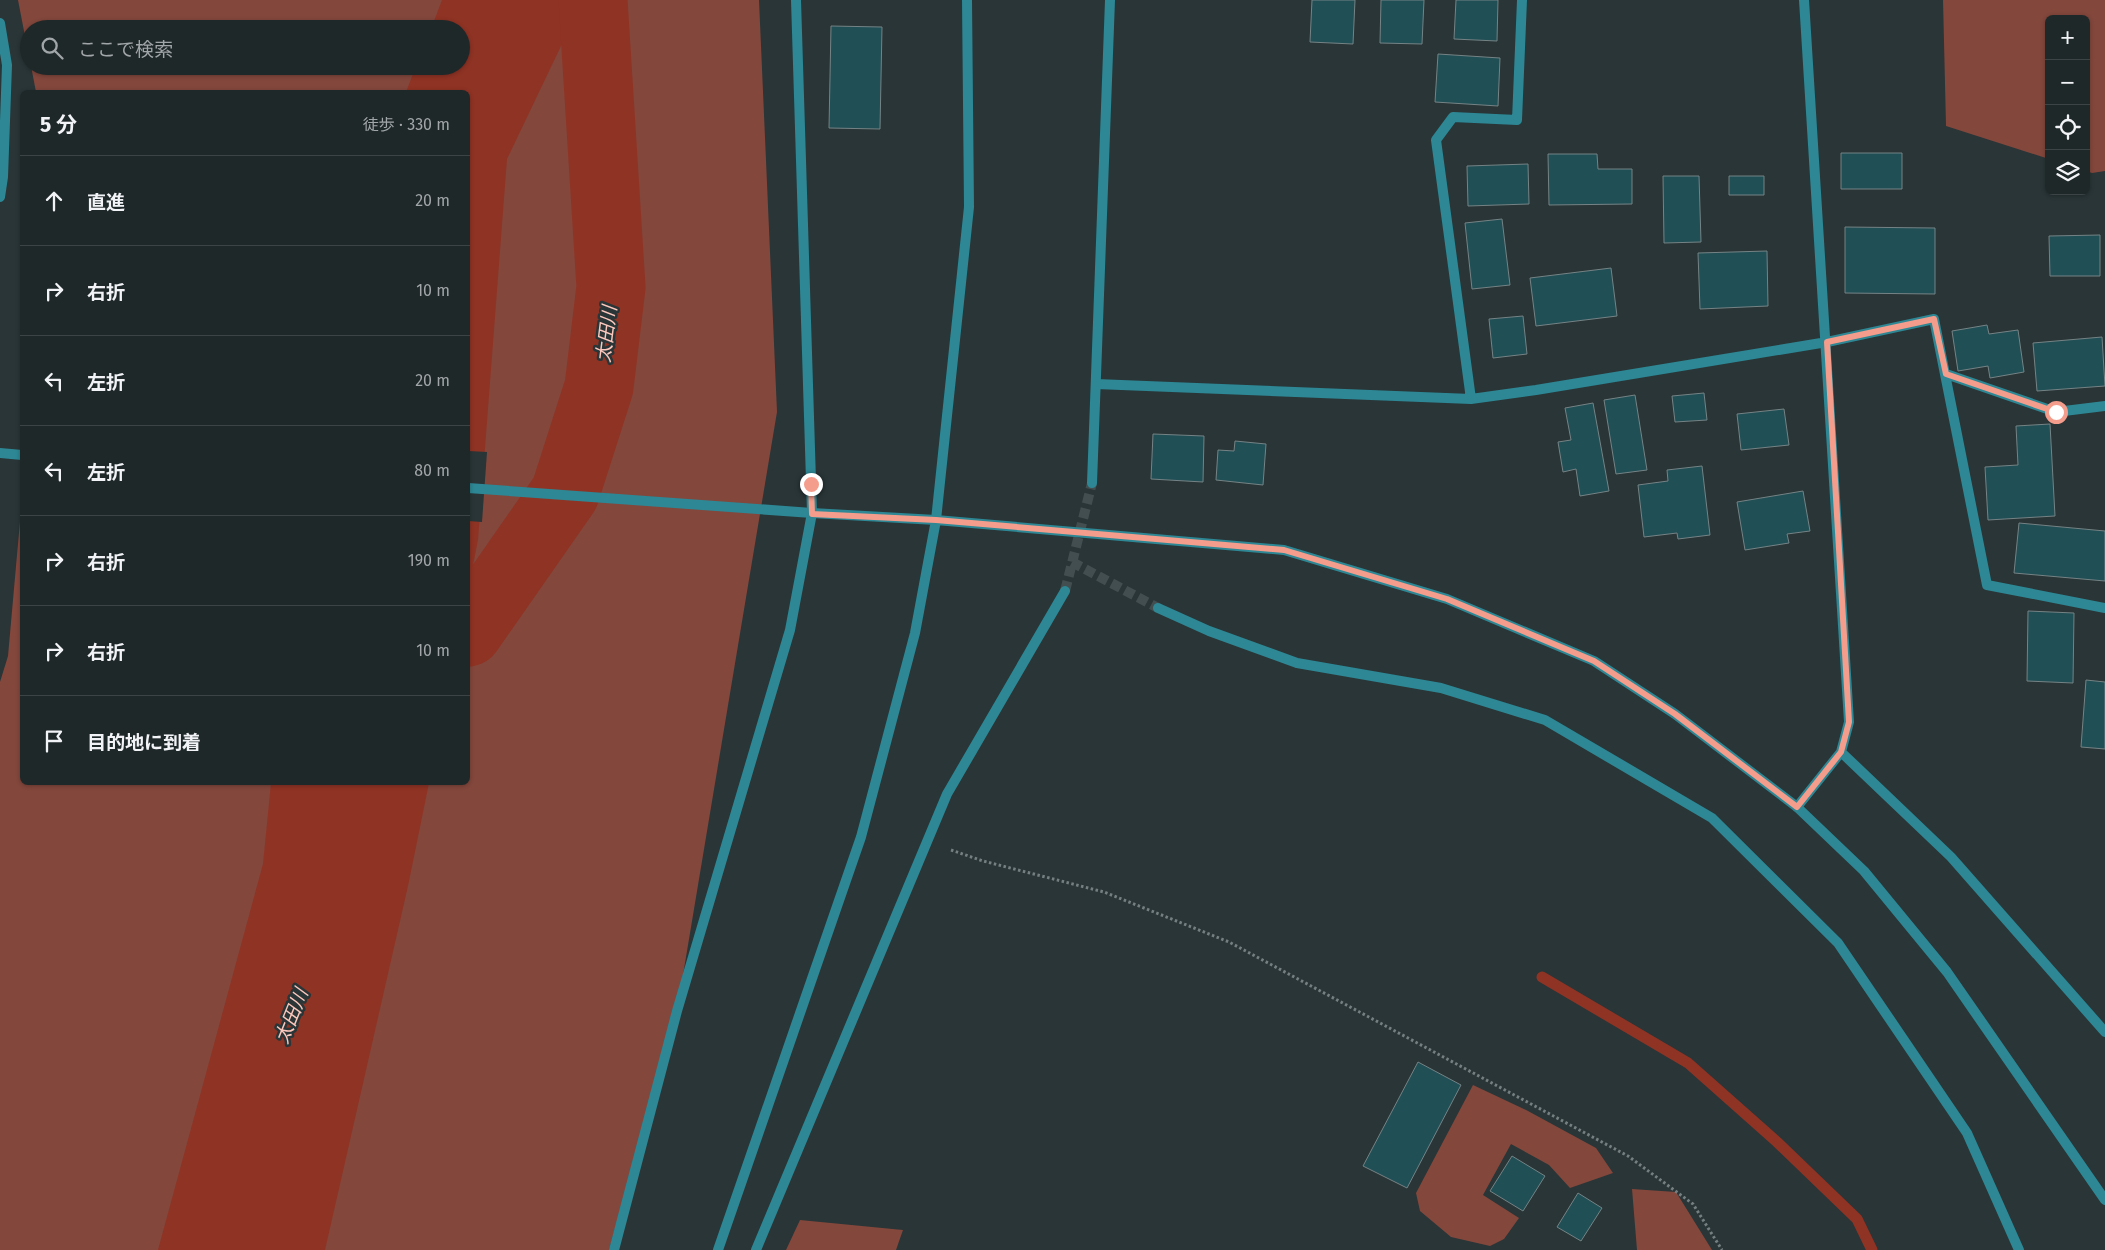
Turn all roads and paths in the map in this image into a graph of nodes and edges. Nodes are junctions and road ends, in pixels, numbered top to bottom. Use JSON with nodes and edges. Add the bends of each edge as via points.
{"nodes":[{"id":1,"x":796,"y":0,"type":"edge"},
{"id":2,"x":967,"y":0,"type":"edge"},
{"id":3,"x":1110,"y":0,"type":"edge"},
{"id":4,"x":1522,"y":0,"type":"edge"},
{"id":5,"x":1804,"y":0,"type":"edge"},
{"id":6,"x":0,"y":23,"type":"edge"},
{"id":7,"x":0,"y":197,"type":"edge"},
{"id":8,"x":1827,"y":342,"type":"junction"},
{"id":9,"x":1946,"y":374,"type":"junction"},
{"id":10,"x":1096,"y":384,"type":"junction"},
{"id":11,"x":1471,"y":399,"type":"junction"},
{"id":12,"x":2105,"y":406,"type":"edge"},
{"id":13,"x":0,"y":453,"type":"edge"},
{"id":14,"x":20,"y":455,"type":"edge"},
{"id":15,"x":1092,"y":483,"type":"tunnel mouth"},
{"id":16,"x":470,"y":488,"type":"edge"},
{"id":17,"x":812,"y":514,"type":"junction"},
{"id":18,"x":936,"y":520,"type":"junction"},
{"id":19,"x":1065,"y":591,"type":"tunnel mouth"},
{"id":20,"x":1158,"y":608,"type":"tunnel mouth"},
{"id":21,"x":2105,"y":608,"type":"edge"},
{"id":22,"x":1841,"y":752,"type":"junction"},
{"id":23,"x":1797,"y":807,"type":"junction"},
{"id":24,"x":927,"y":841,"type":"junction"},
{"id":25,"x":2105,"y":1032,"type":"edge"},
{"id":26,"x":2105,"y":1200,"type":"edge"},
{"id":27,"x":614,"y":1250,"type":"edge"},
{"id":28,"x":718,"y":1250,"type":"edge"},
{"id":29,"x":756,"y":1250,"type":"edge"},
{"id":30,"x":1722,"y":1250,"type":"edge"},
{"id":31,"x":2019,"y":1250,"type":"edge"}],
"edges":[{"from":1,"to":17,"type":"street"},
{"from":2,"to":18,"type":"street","via":[[969,207]]},
{"from":3,"to":10,"type":"street"},
{"from":4,"to":11,"type":"street","via":[[1517,120],[1453,117],[1436,140]]},
{"from":5,"to":8,"type":"street"},
{"from":6,"to":7,"type":"street","via":[[7,65]]},
{"from":8,"to":9,"type":"street","via":[[1934,319]]},
{"from":8,"to":11,"type":"street"},
{"from":8,"to":22,"type":"street","via":[[1849,722]]},
{"from":9,"to":12,"type":"street","via":[[2056,412]]},
{"from":9,"to":21,"type":"street","via":[[1987,585]]},
{"from":10,"to":11,"type":"street"},
{"from":10,"to":15,"type":"street"},
{"from":13,"to":14,"type":"street"},
{"from":16,"to":17,"type":"street"},
{"from":17,"to":18,"type":"street"},
{"from":17,"to":27,"type":"street","via":[[790,630],[677,1011]]},
{"from":18,"to":23,"type":"street","via":[[1284,550],[1447,599],[1594,661],[1675,714]]},
{"from":18,"to":28,"type":"street","via":[[915,634],[861,837]]},
{"from":19,"to":24,"type":"street","via":[[947,794]]},
{"from":20,"to":31,"type":"street","via":[[1209,631],[1297,663],[1441,688],[1545,720],[1712,818],[1838,943],[1967,1133]]},
{"from":22,"to":23,"type":"street"},
{"from":22,"to":25,"type":"street","via":[[1951,857]]},
{"from":23,"to":26,"type":"street","via":[[1864,871],[1947,972]]},
{"from":24,"to":29,"type":"street"},
{"from":24,"to":30,"type":"path","via":[[984,861],[1104,892],[1229,942],[1628,1156],[1693,1204]]}]}
